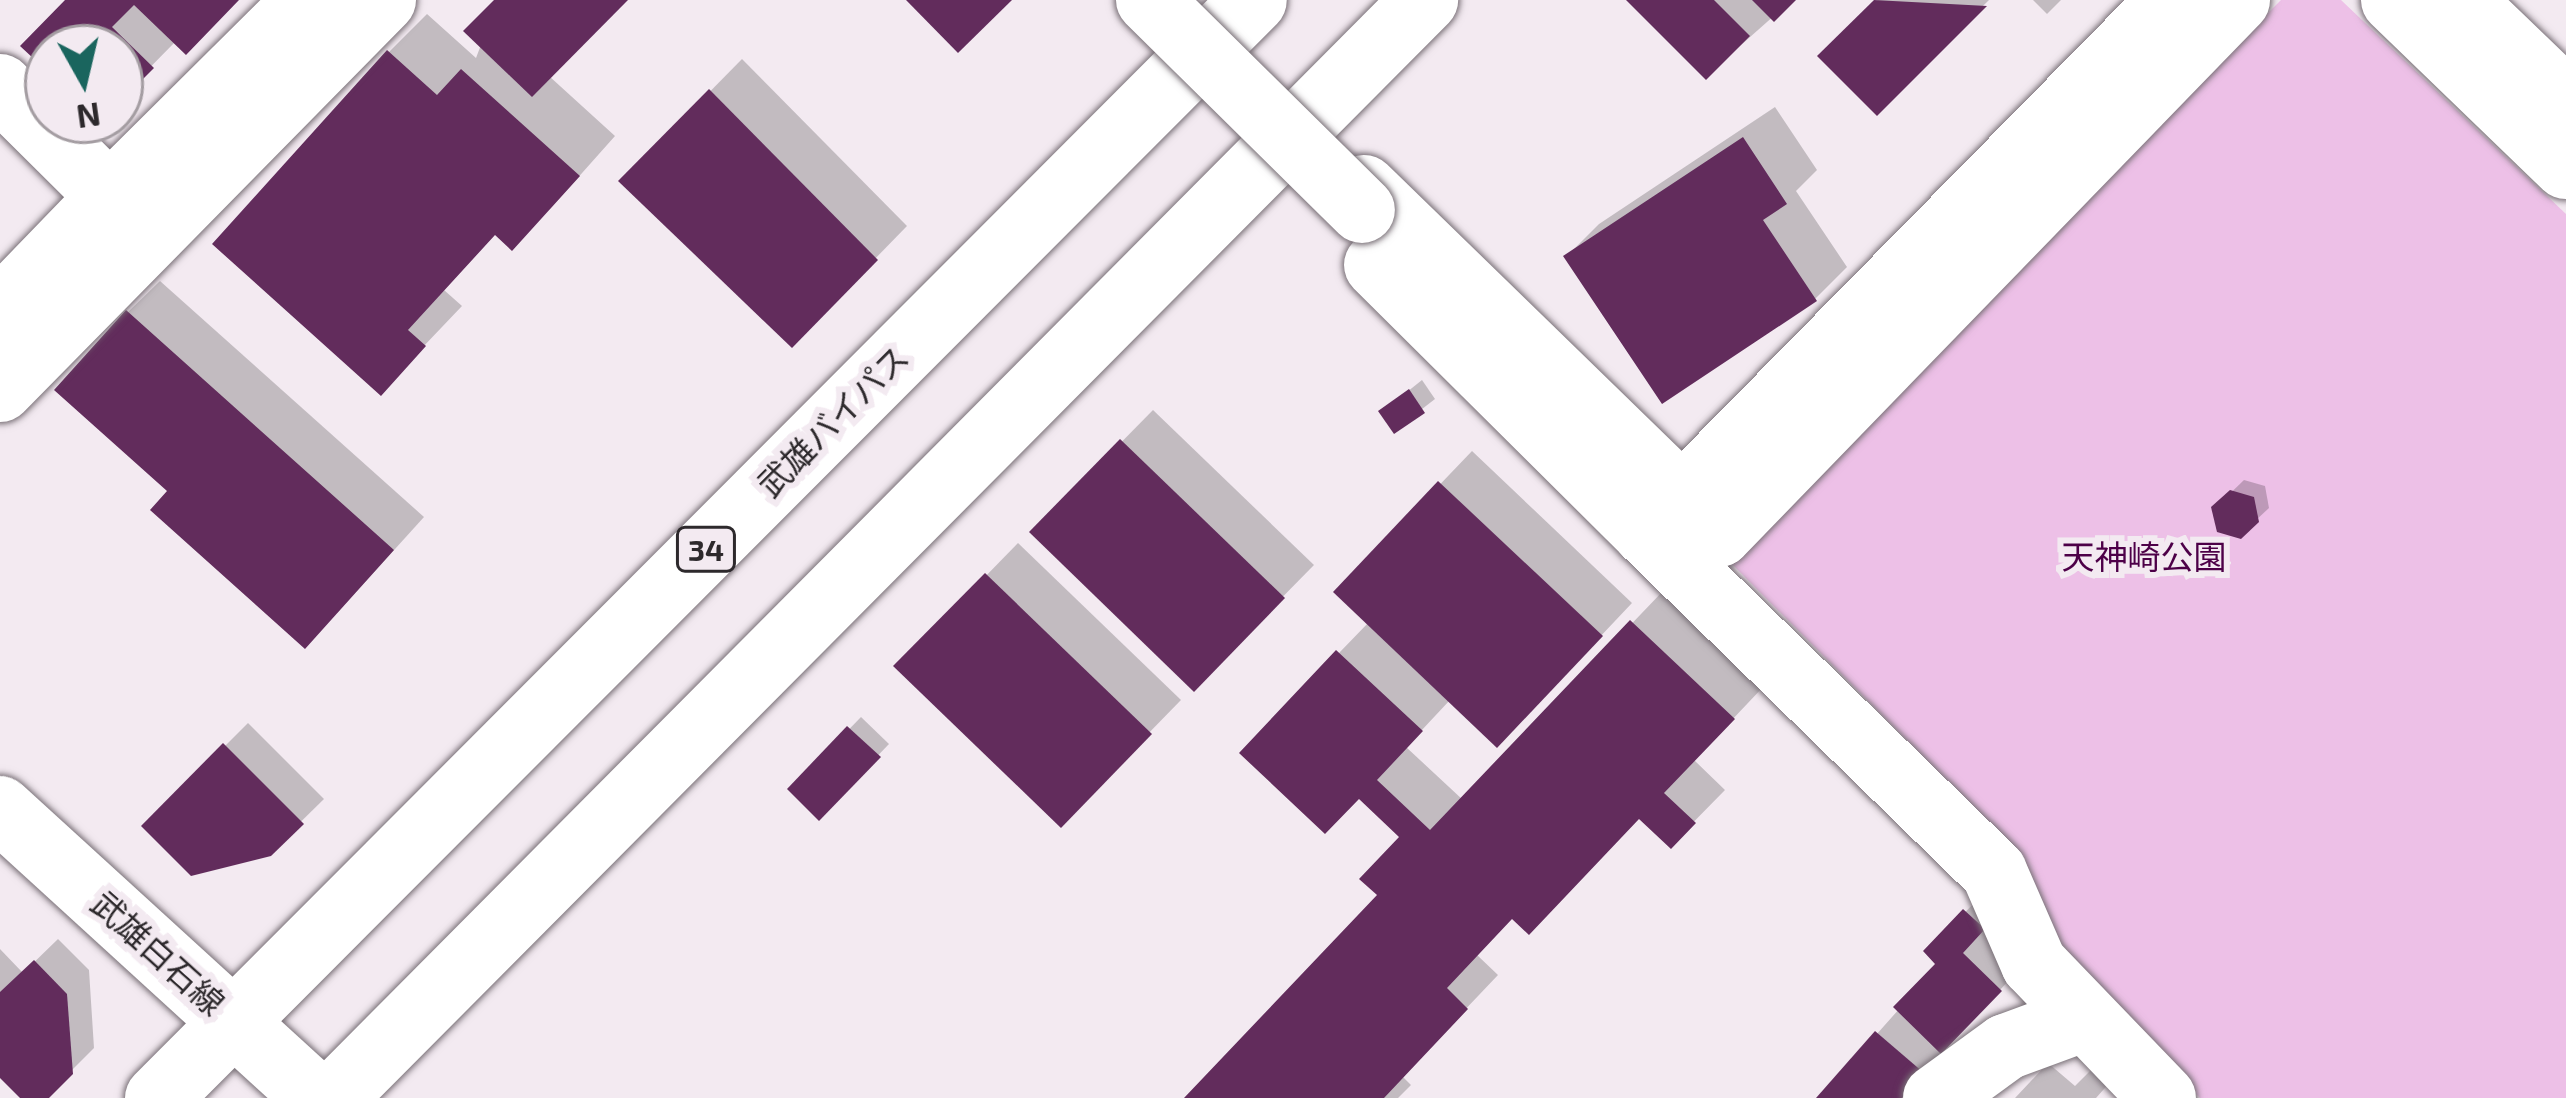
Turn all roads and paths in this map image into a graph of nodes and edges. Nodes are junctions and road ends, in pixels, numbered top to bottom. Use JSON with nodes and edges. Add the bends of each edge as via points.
{"nodes":[{"id":1,"x":307,"y":0,"type":"edge"},
{"id":2,"x":383,"y":0,"type":"edge"},
{"id":3,"x":1149,"y":0,"type":"edge"},
{"id":4,"x":1254,"y":0,"type":"edge"},
{"id":5,"x":1425,"y":0,"type":"edge"},
{"id":6,"x":2170,"y":0,"type":"edge"},
{"id":7,"x":2237,"y":0,"type":"edge"},
{"id":8,"x":2394,"y":0,"type":"edge"},
{"id":9,"x":2462,"y":0,"type":"edge"},
{"id":10,"x":0,"y":87,"type":"edge"},
{"id":11,"x":2566,"y":101,"type":"edge"},
{"id":12,"x":2566,"y":166,"type":"edge"},
{"id":13,"x":122,"y":209,"type":"junction"},
{"id":14,"x":0,"y":311,"type":"edge"},
{"id":15,"x":0,"y":389,"type":"edge"},
{"id":16,"x":1670,"y":509,"type":"junction"},
{"id":17,"x":0,"y":809,"type":"edge"},
{"id":18,"x":2083,"y":1019,"type":"junction"},
{"id":19,"x":233,"y":1022,"type":"junction"},
{"id":20,"x":158,"y":1098,"type":"edge"},
{"id":21,"x":316,"y":1098,"type":"edge"},
{"id":22,"x":333,"y":1098,"type":"edge"},
{"id":23,"x":1936,"y":1098,"type":"edge"},
{"id":24,"x":2163,"y":1098,"type":"edge"}],
"edges":[{"from":1,"to":13,"type":"main road"},
{"from":2,"to":13,"type":"main road"},
{"from":3,"to":16,"type":"main road","bridge":true},
{"from":4,"to":19,"type":"main road","name":"武雄バイパス","number":"34"},
{"from":5,"to":22,"type":"main road"},
{"from":6,"to":16,"type":"main road"},
{"from":7,"to":16,"type":"main road","via":[[1719,534]]},
{"from":8,"to":12,"type":"main road"},
{"from":9,"to":11,"type":"main road"},
{"from":10,"to":13,"type":"main road"},
{"from":13,"to":14,"type":"main road"},
{"from":13,"to":15,"type":"main road"},
{"from":16,"to":18,"type":"main road","via":[[1994,872],[2034,964]]},
{"from":17,"to":19,"type":"main road","name":"武雄白石線"},
{"from":18,"to":23,"type":"main road","via":[[2006,1047]]},
{"from":18,"to":24,"type":"main road"},
{"from":19,"to":20,"type":"main road","name":"武雄バイパス","number":"34"},
{"from":19,"to":21,"type":"main road","name":"武雄白石線"}]}
